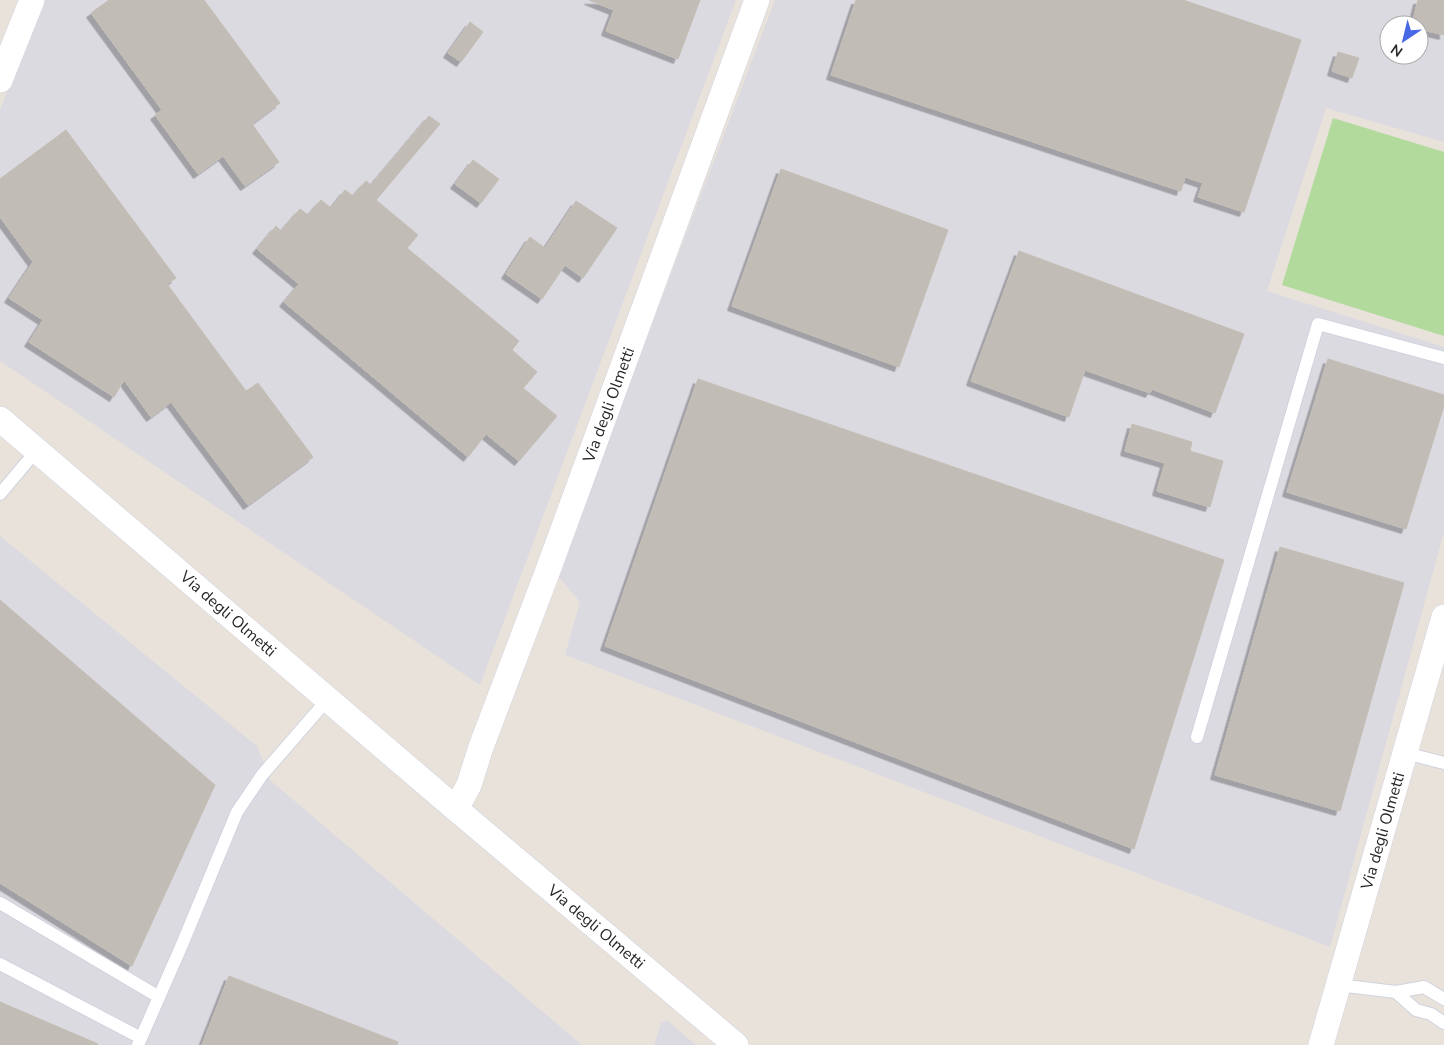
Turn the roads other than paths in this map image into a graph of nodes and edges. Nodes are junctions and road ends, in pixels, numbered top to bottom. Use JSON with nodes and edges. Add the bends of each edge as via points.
{"nodes":[{"id":1,"x":32,"y":0,"type":"edge"},
{"id":2,"x":757,"y":0,"type":"edge"},
{"id":3,"x":0,"y":80,"type":"edge"},
{"id":4,"x":1444,"y":358,"type":"edge"},
{"id":5,"x":0,"y":419,"type":"edge"},
{"id":6,"x":37,"y":450,"type":"junction"},
{"id":7,"x":0,"y":494,"type":"edge"},
{"id":8,"x":1444,"y":617,"type":"edge"},
{"id":9,"x":328,"y":699,"type":"junction"},
{"id":10,"x":1196,"y":737,"type":"dead end"},
{"id":11,"x":1405,"y":753,"type":"junction"},
{"id":12,"x":1444,"y":763,"type":"edge"},
{"id":13,"x":456,"y":809,"type":"junction"},
{"id":14,"x":0,"y":903,"type":"edge"},
{"id":15,"x":0,"y":964,"type":"edge"},
{"id":16,"x":1338,"y":986,"type":"junction"},
{"id":17,"x":1396,"y":992,"type":"junction"},
{"id":18,"x":159,"y":997,"type":"junction"},
{"id":19,"x":1444,"y":999,"type":"edge"},
{"id":20,"x":1444,"y":1023,"type":"edge"},
{"id":21,"x":139,"y":1042,"type":"edge"},
{"id":22,"x":736,"y":1045,"type":"edge"},
{"id":23,"x":1321,"y":1045,"type":"edge"}],
"edges":[{"from":1,"to":3,"type":"street"},
{"from":2,"to":13,"type":"street","name":"Via degli Olmetti","via":[[480,747],[469,785]]},
{"from":4,"to":10,"type":"lane","via":[[1318,324]]},
{"from":5,"to":6,"type":"street","name":"Via degli Olmetti"},
{"from":6,"to":7,"type":"lane"},
{"from":6,"to":9,"type":"street","name":"Via degli Olmetti"},
{"from":8,"to":11,"type":"street","name":"Via degli Olmetti"},
{"from":9,"to":13,"type":"street","name":"Via degli Olmetti"},
{"from":9,"to":18,"type":"lane","via":[[262,775],[237,812]]},
{"from":11,"to":12,"type":"lane"},
{"from":11,"to":16,"type":"street","name":"Via degli Olmetti"},
{"from":13,"to":22,"type":"street","name":"Via degli Olmetti"},
{"from":14,"to":18,"type":"lane"},
{"from":15,"to":21,"type":"lane"},
{"from":16,"to":17,"type":"lane"},
{"from":16,"to":23,"type":"street","name":"Via degli Olmetti"},
{"from":17,"to":19,"type":"lane","via":[[1424,987]]},
{"from":17,"to":20,"type":"lane","via":[[1416,1010],[1431,1014]]},
{"from":18,"to":21,"type":"lane"}]}
